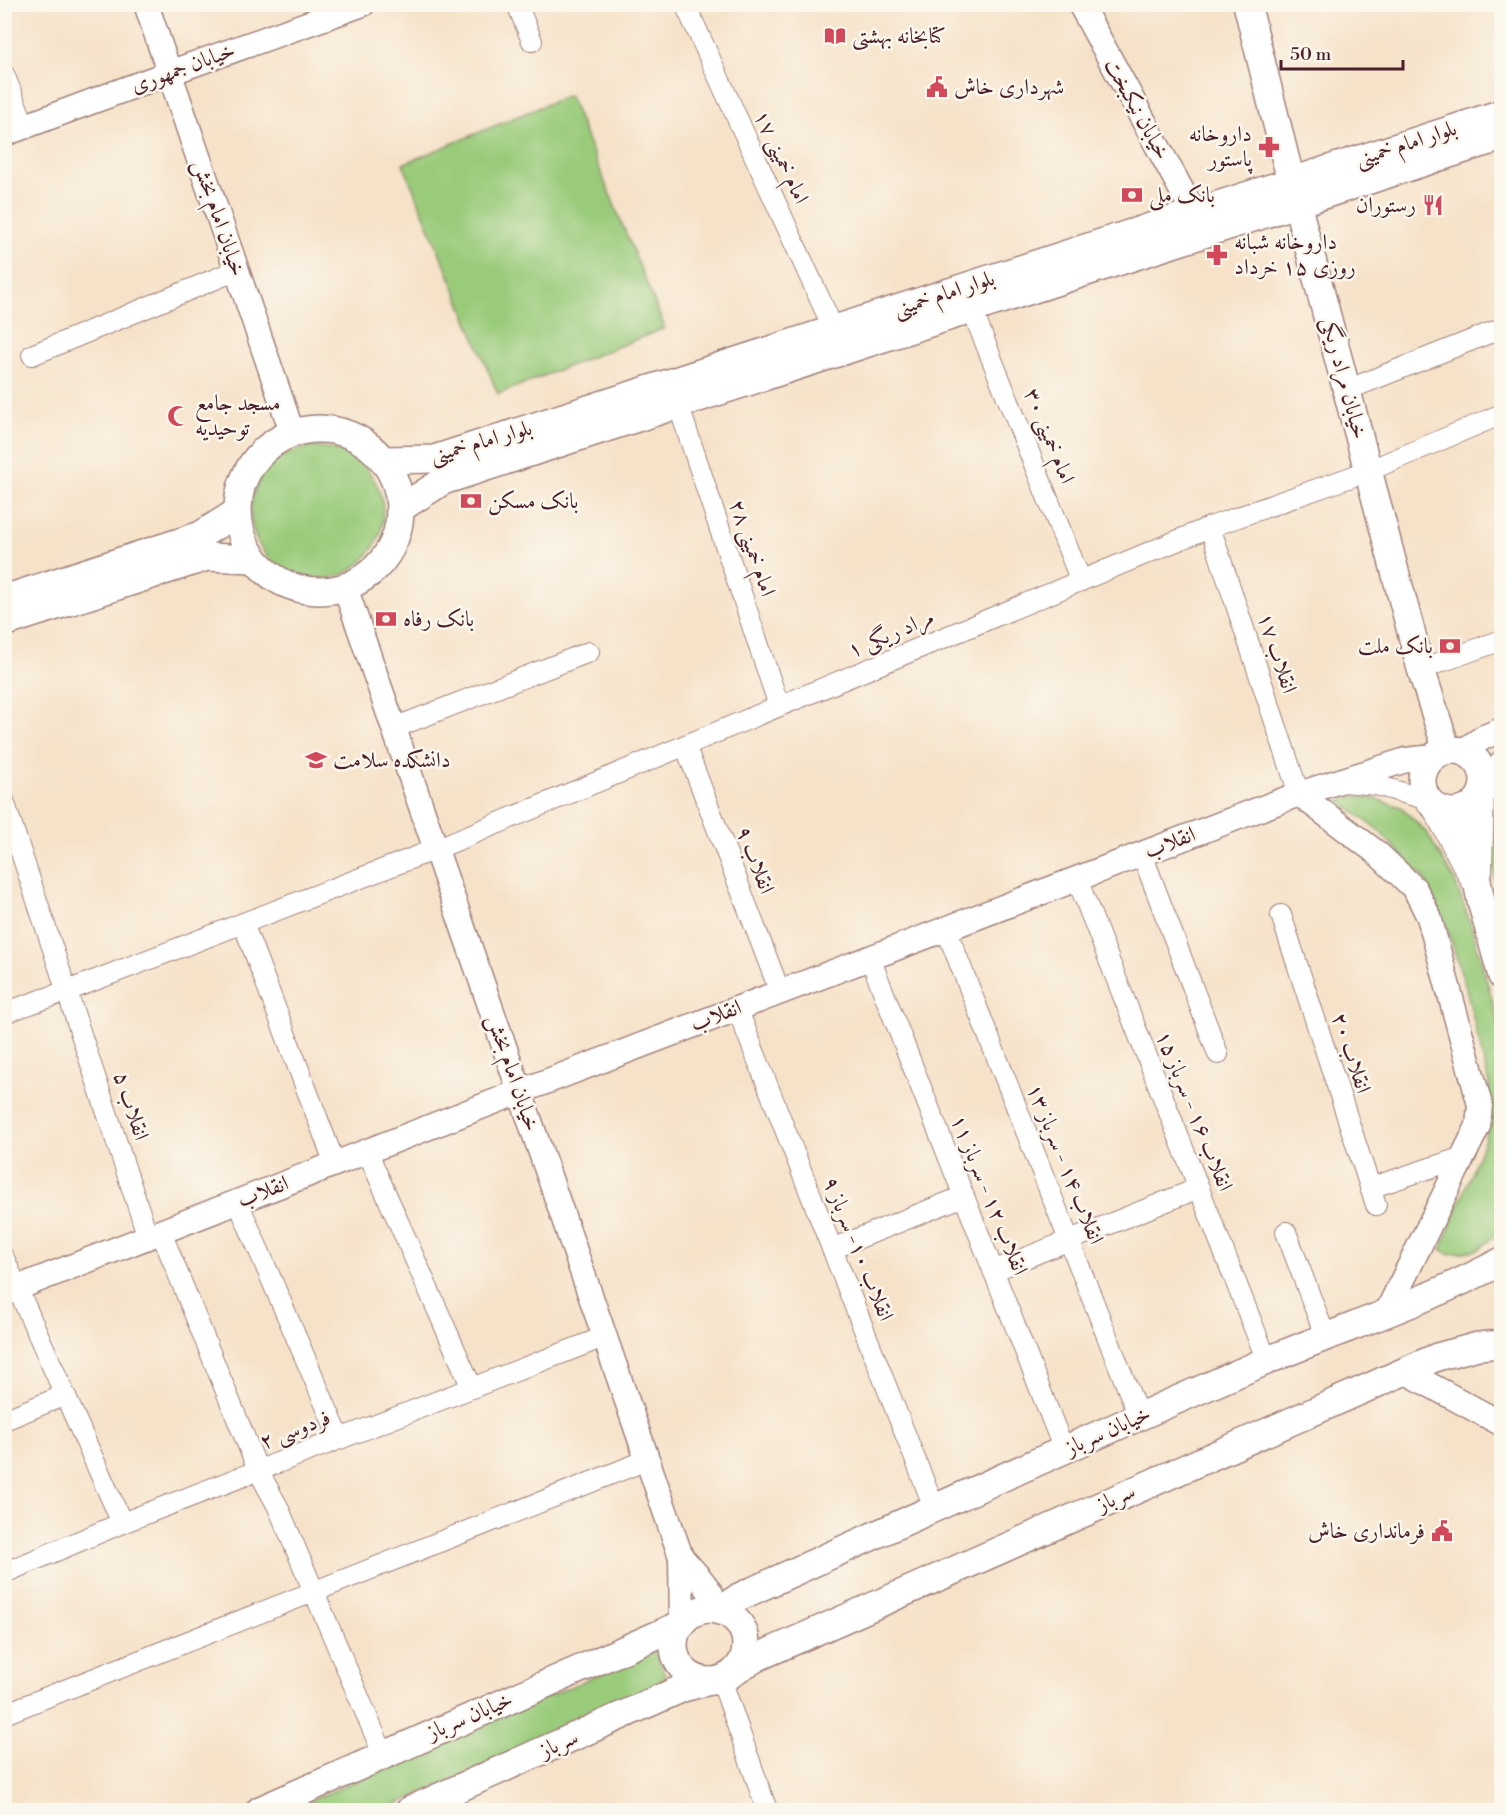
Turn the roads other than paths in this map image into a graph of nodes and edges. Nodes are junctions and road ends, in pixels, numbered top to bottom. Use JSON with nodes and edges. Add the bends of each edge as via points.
{"nodes":[{"id":1,"x":146,"y":4,"type":"edge"},
{"id":2,"x":363,"y":4,"type":"edge"},
{"id":3,"x":517,"y":4,"type":"edge"},
{"id":4,"x":685,"y":4,"type":"edge"},
{"id":5,"x":1080,"y":4,"type":"edge"},
{"id":6,"x":1247,"y":4,"type":"edge"},
{"id":7,"x":532,"y":41,"type":"dead end"},
{"id":8,"x":170,"y":73,"type":"junction"},
{"id":9,"x":4,"y":74,"type":"edge"},
{"id":10,"x":1502,"y":113,"type":"edge"},
{"id":11,"x":15,"y":130,"type":"edge"},
{"id":12,"x":1502,"y":137,"type":"edge"},
{"id":13,"x":1294,"y":193,"type":"junction"},
{"id":14,"x":1194,"y":213,"type":"junction"},
{"id":15,"x":237,"y":270,"type":"junction"},
{"id":16,"x":972,"y":309,"type":"junction"},
{"id":17,"x":1502,"y":328,"type":"edge"},
{"id":18,"x":834,"y":330,"type":"junction"},
{"id":19,"x":32,"y":354,"type":"dead end"},
{"id":20,"x":1347,"y":390,"type":"junction"},
{"id":21,"x":678,"y":405,"type":"junction"},
{"id":22,"x":1502,"y":414,"type":"edge"},
{"id":23,"x":292,"y":432,"type":"junction"},
{"id":24,"x":384,"y":460,"type":"junction"},
{"id":25,"x":1368,"y":471,"type":"junction"},
{"id":26,"x":401,"y":508,"type":"junction"},
{"id":27,"x":237,"y":512,"type":"junction"},
{"id":28,"x":1210,"y":527,"type":"junction"},
{"id":29,"x":253,"y":559,"type":"junction"},
{"id":30,"x":1081,"y":581,"type":"junction"},
{"id":31,"x":345,"y":587,"type":"junction"},
{"id":32,"x":5,"y":603,"type":"edge"},
{"id":33,"x":1502,"y":640,"type":"edge"},
{"id":34,"x":589,"y":652,"type":"dead end"},
{"id":35,"x":1421,"y":669,"type":"junction"},
{"id":36,"x":779,"y":706,"type":"junction"},
{"id":37,"x":394,"y":728,"type":"junction"},
{"id":38,"x":1502,"y":730,"type":"edge"},
{"id":39,"x":685,"y":745,"type":"junction"},
{"id":40,"x":1448,"y":753,"type":"junction"},
{"id":41,"x":1502,"y":759,"type":"edge"},
{"id":42,"x":1339,"y":781,"type":"junction"},
{"id":43,"x":1484,"y":786,"type":"junction"},
{"id":44,"x":1299,"y":794,"type":"junction"},
{"id":45,"x":4,"y":801,"type":"edge"},
{"id":46,"x":1428,"y":801,"type":"junction"},
{"id":47,"x":1462,"y":811,"type":"junction"},
{"id":48,"x":436,"y":849,"type":"junction"},
{"id":49,"x":1142,"y":854,"type":"junction"},
{"id":50,"x":1077,"y":879,"type":"junction"},
{"id":51,"x":1481,"y":901,"type":"junction"},
{"id":52,"x":1281,"y":915,"type":"dead end"},
{"id":53,"x":243,"y":923,"type":"junction"},
{"id":54,"x":946,"y":929,"type":"junction"},
{"id":55,"x":870,"y":958,"type":"junction"},
{"id":56,"x":1502,"y":976,"type":"edge"},
{"id":57,"x":67,"y":991,"type":"junction"},
{"id":58,"x":780,"y":992,"type":"junction"},
{"id":59,"x":737,"y":1008,"type":"junction"},
{"id":60,"x":4,"y":1012,"type":"edge"},
{"id":61,"x":1218,"y":1054,"type":"dead end"},
{"id":62,"x":519,"y":1092,"type":"junction"},
{"id":63,"x":367,"y":1151,"type":"junction"},
{"id":64,"x":1463,"y":1158,"type":"junction"},
{"id":65,"x":335,"y":1164,"type":"junction"},
{"id":66,"x":1199,"y":1188,"type":"junction"},
{"id":67,"x":964,"y":1196,"type":"junction"},
{"id":68,"x":238,"y":1202,"type":"junction"},
{"id":69,"x":1286,"y":1232,"type":"dead end"},
{"id":70,"x":154,"y":1234,"type":"junction"},
{"id":71,"x":1069,"y":1240,"type":"junction"},
{"id":72,"x":832,"y":1248,"type":"junction"},
{"id":73,"x":4,"y":1258,"type":"edge"},
{"id":74,"x":1502,"y":1261,"type":"edge"},
{"id":75,"x":993,"y":1271,"type":"junction"},
{"id":76,"x":11,"y":1291,"type":"edge"},
{"id":77,"x":1386,"y":1314,"type":"junction"},
{"id":78,"x":604,"y":1337,"type":"junction"},
{"id":79,"x":1326,"y":1338,"type":"junction"},
{"id":80,"x":1502,"y":1344,"type":"edge"},
{"id":81,"x":1267,"y":1361,"type":"junction"},
{"id":82,"x":1404,"y":1371,"type":"junction"},
{"id":83,"x":472,"y":1388,"type":"junction"},
{"id":84,"x":65,"y":1395,"type":"junction"},
{"id":85,"x":1139,"y":1417,"type":"junction"},
{"id":86,"x":4,"y":1419,"type":"edge"},
{"id":87,"x":1502,"y":1424,"type":"edge"},
{"id":88,"x":340,"y":1439,"type":"junction"},
{"id":89,"x":1064,"y":1450,"type":"junction"},
{"id":90,"x":647,"y":1460,"type":"junction"},
{"id":91,"x":258,"y":1470,"type":"junction"},
{"id":92,"x":934,"y":1507,"type":"junction"},
{"id":93,"x":122,"y":1523,"type":"junction"},
{"id":94,"x":681,"y":1557,"type":"junction"},
{"id":95,"x":4,"y":1573,"type":"edge"},
{"id":96,"x":314,"y":1592,"type":"junction"},
{"id":97,"x":719,"y":1611,"type":"junction"},
{"id":98,"x":682,"y":1623,"type":"junction"},
{"id":99,"x":723,"y":1676,"type":"junction"},
{"id":100,"x":4,"y":1714,"type":"edge"},
{"id":101,"x":383,"y":1754,"type":"junction"},
{"id":102,"x":260,"y":1810,"type":"edge"},
{"id":103,"x":410,"y":1810,"type":"edge"},
{"id":104,"x":767,"y":1810,"type":"edge"}],
"edges":[{"from":1,"to":8,"type":"street","name":"خیابان امام بخش"},
{"from":2,"to":8,"type":"street","name":"خیابان جمهوری"},
{"from":3,"to":7,"type":"street"},
{"from":4,"to":18,"type":"street","name":"امام خمینی ۱۷"},
{"from":5,"to":14,"type":"street","name":"خیابان نیکبخت"},
{"from":6,"to":13,"type":"main road","name":"خیابان مراد ریگی"},
{"from":8,"to":11,"type":"street","name":"خیابان جمهوری"},
{"from":8,"to":15,"type":"street","name":"خیابان امام بخش"},
{"from":9,"to":11,"type":"street"},
{"from":10,"to":13,"type":"main road","name":"بلوار امام خمینی"},
{"from":12,"to":13,"type":"main road","name":"بلوار امام خمینی"},
{"from":13,"to":14,"type":"main road","name":"بلوار امام خمینی"},
{"from":13,"to":16,"type":"main road","name":"بلوار امام خمینی"},
{"from":13,"to":20,"type":"main road","name":"خیابان مراد ریگی"},
{"from":14,"to":18,"type":"main road","name":"بلوار امام خمینی"},
{"from":15,"to":19,"type":"street"},
{"from":15,"to":23,"type":"street","name":"خیابان امام بخش"},
{"from":16,"to":21,"type":"main road","name":"بلوار امام خمینی"},
{"from":16,"to":30,"type":"street","name":"امام خمینی ۳۰"},
{"from":17,"to":20,"type":"street"},
{"from":18,"to":24,"type":"main road","name":"بلوار امام خمینی","via":[[434,459]]},
{"from":20,"to":25,"type":"main road","name":"خیابان مراد ریگی"},
{"from":21,"to":26,"type":"main road","name":"بلوار امام خمینی","via":[[443,481]]},
{"from":21,"to":36,"type":"street","name":"امام خمینی ۲۸"},
{"from":22,"to":25,"type":"street","name":"مراد ریگی ۱"},
{"from":23,"to":24,"type":"main road","via":[[318,428],[343,431],[366,442]]},
{"from":23,"to":27,"type":"main road","via":[[270,444],[252,463],[241,486]]},
{"from":24,"to":26,"type":"main road","via":[[396,483]]},
{"from":25,"to":28,"type":"street","name":"مراد ریگی ۱"},
{"from":25,"to":35,"type":"main road","name":"خیابان مراد ریگی"},
{"from":26,"to":31,"type":"main road","via":[[397,534],[386,557],[368,575]]},
{"from":27,"to":29,"type":"main road","via":[[241,537]]},
{"from":27,"to":32,"type":"main road","via":[[201,535]]},
{"from":28,"to":30,"type":"street","name":"مراد ریگی ۱"},
{"from":28,"to":44,"type":"street","name":"انقلاب ۱۷"},
{"from":29,"to":31,"type":"main road","via":[[272,577],[295,589],[320,592]]},
{"from":29,"to":32,"type":"main road","via":[[207,557]]},
{"from":30,"to":36,"type":"street","name":"مراد ریگی ۱"},
{"from":31,"to":37,"type":"street","name":"خیابان امام بخش"},
{"from":33,"to":35,"type":"street"},
{"from":34,"to":37,"type":"street"},
{"from":35,"to":40,"type":"main road","name":"خیابان مراد ریگی"},
{"from":36,"to":39,"type":"street","name":"مراد ریگی ۱"},
{"from":37,"to":48,"type":"street","name":"خیابان امام بخش"},
{"from":38,"to":40,"type":"street","name":"انقلاب"},
{"from":39,"to":48,"type":"street","name":"مراد ریگی ۱"},
{"from":39,"to":58,"type":"street","name":"انقلاب ۹"},
{"from":40,"to":42,"type":"street","name":"انقلاب","via":[[1406,760]]},
{"from":40,"to":43,"type":"main road","via":[[1471,755],[1482,768]]},
{"from":40,"to":46,"type":"main road","via":[[1427,764],[1422,783]]},
{"from":41,"to":43,"type":"street"},
{"from":42,"to":44,"type":"street","name":"انقلاب"},
{"from":42,"to":46,"type":"street","via":[[1376,785]]},
{"from":43,"to":47,"type":"main road","via":[[1477,802]]},
{"from":43,"to":51,"type":"street"},
{"from":44,"to":49,"type":"street","name":"انقلاب"},
{"from":44,"to":64,"type":"street","via":[[1377,853],[1415,888],[1429,917],[1480,1105],[1478,1126]]},
{"from":45,"to":57,"type":"street","name":"انقلاب ۵"},
{"from":46,"to":47,"type":"main road","via":[[1444,812]]},
{"from":46,"to":51,"type":"street"},
{"from":47,"to":51,"type":"main road"},
{"from":48,"to":53,"type":"street","name":"مراد ریگی ۱"},
{"from":48,"to":62,"type":"street","name":"خیابان امام بخش"},
{"from":49,"to":50,"type":"street","name":"انقلاب"},
{"from":49,"to":61,"type":"street"},
{"from":50,"to":54,"type":"street","name":"انقلاب"},
{"from":50,"to":66,"type":"street","name":"انقلاب ۱۶ - سرباز ۱۵"},
{"from":51,"to":56,"type":"main road"},
{"from":52,"to":64,"type":"street","name":"انقلاب ۲۰","via":[[1373,1197]]},
{"from":53,"to":57,"type":"street","name":"مراد ریگی ۱"},
{"from":53,"to":65,"type":"street"},
{"from":54,"to":55,"type":"street","name":"انقلاب"},
{"from":54,"to":71,"type":"street","name":"انقلاب ۱۴ - سرباز ۱۳"},
{"from":55,"to":58,"type":"street","name":"انقلاب"},
{"from":55,"to":67,"type":"street","name":"انقلاب ۱۲ - سرباز ۱۱"},
{"from":57,"to":60,"type":"street","name":"مراد ریگی ۱"},
{"from":57,"to":70,"type":"street","name":"انقلاب ۵"},
{"from":58,"to":59,"type":"street","name":"انقلاب"},
{"from":59,"to":62,"type":"street","name":"انقلاب"},
{"from":59,"to":72,"type":"street","name":"انقلاب ۱۰- سرباز ۹"},
{"from":62,"to":63,"type":"street","name":"انقلاب"},
{"from":62,"to":78,"type":"street","name":"خیابان امام بخش"},
{"from":63,"to":65,"type":"street","name":"انقلاب"},
{"from":63,"to":83,"type":"street"},
{"from":64,"to":77,"type":"street"},
{"from":65,"to":68,"type":"street","name":"انقلاب"},
{"from":66,"to":71,"type":"street"},
{"from":66,"to":81,"type":"street","name":"انقلاب ۱۶ - سرباز ۱۵"},
{"from":67,"to":72,"type":"street"},
{"from":67,"to":75,"type":"street","name":"انقلاب ۱۲ - سرباز ۱۱"},
{"from":68,"to":70,"type":"street","name":"انقلاب"},
{"from":68,"to":88,"type":"street"},
{"from":69,"to":79,"type":"street"},
{"from":70,"to":76,"type":"street","name":"انقلاب"},
{"from":70,"to":91,"type":"street","name":"انقلاب ۵"},
{"from":71,"to":75,"type":"street"},
{"from":71,"to":85,"type":"street","name":"انقلاب ۱۴ - سرباز ۱۳"},
{"from":72,"to":92,"type":"street","name":"انقلاب ۱۰- سرباز ۹"},
{"from":73,"to":76,"type":"street"},
{"from":74,"to":77,"type":"main road","name":"خیابان سرباز"},
{"from":75,"to":89,"type":"street","name":"انقلاب ۱۲ - سرباز ۱۱"},
{"from":76,"to":84,"type":"street"},
{"from":77,"to":79,"type":"main road","name":"خیابان سرباز"},
{"from":78,"to":83,"type":"street","name":"فردوسی ۲"},
{"from":78,"to":90,"type":"street","name":"خیابان امام بخش"},
{"from":79,"to":81,"type":"main road","name":"خیابان سرباز"},
{"from":80,"to":82,"type":"main road","name":"سرباز","via":[[1437,1357]]},
{"from":81,"to":85,"type":"main road","name":"خیابان سرباز"},
{"from":82,"to":87,"type":"street"},
{"from":82,"to":99,"type":"main road","name":"سرباز","via":[[758,1657]]},
{"from":83,"to":88,"type":"street","name":"فردوسی ۲"},
{"from":84,"to":86,"type":"street"},
{"from":84,"to":93,"type":"street"},
{"from":85,"to":89,"type":"main road","name":"خیابان سرباز"},
{"from":88,"to":91,"type":"street","name":"فردوسی ۲"},
{"from":89,"to":92,"type":"main road","name":"خیابان سرباز"},
{"from":90,"to":94,"type":"street","name":"خیابان امام بخش"},
{"from":90,"to":96,"type":"street"},
{"from":91,"to":93,"type":"street","name":"فردوسی ۲"},
{"from":91,"to":96,"type":"street","name":"انقلاب ۵"},
{"from":92,"to":97,"type":"main road","name":"خیابان سرباز","via":[[739,1597]]},
{"from":93,"to":95,"type":"street","name":"فردوسی ۲"},
{"from":94,"to":97,"type":"street","via":[[707,1587]]},
{"from":94,"to":98,"type":"street"},
{"from":96,"to":100,"type":"street"},
{"from":96,"to":101,"type":"street","name":"انقلاب ۵"},
{"from":97,"to":98,"type":"main road","via":[[700,1611]]},
{"from":97,"to":99,"type":"main road","via":[[735,1619],[746,1641],[745,1653]]},
{"from":98,"to":99,"type":"main road","via":[[674,1645],[681,1666],[699,1679]]},
{"from":98,"to":101,"type":"main road","name":"خیابان سرباز"},
{"from":99,"to":103,"type":"main road","name":"سرباز","via":[[683,1688]]},
{"from":99,"to":104,"type":"street"},
{"from":101,"to":102,"type":"main road","name":"خیابان سرباز"}]}
